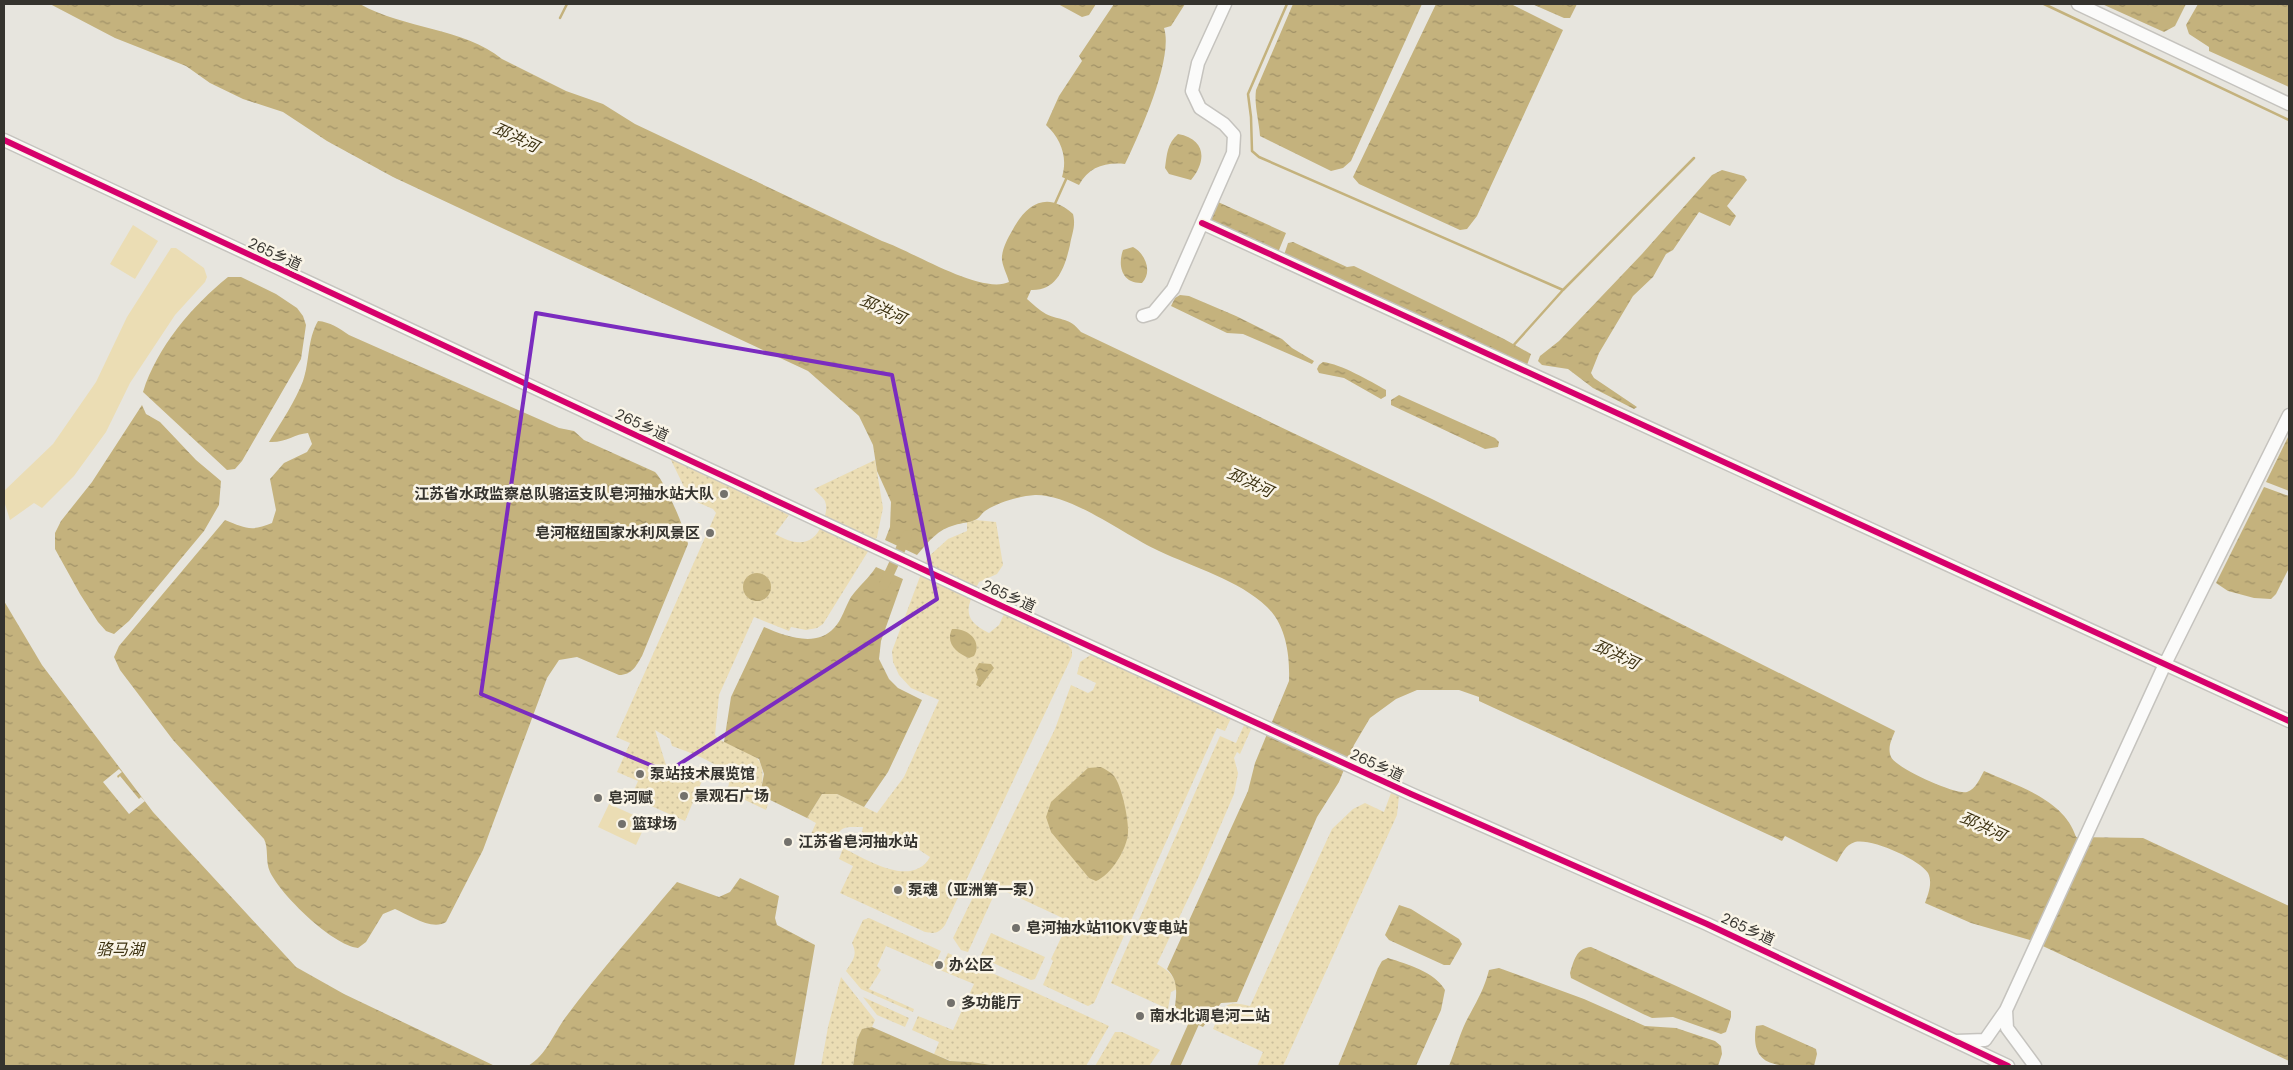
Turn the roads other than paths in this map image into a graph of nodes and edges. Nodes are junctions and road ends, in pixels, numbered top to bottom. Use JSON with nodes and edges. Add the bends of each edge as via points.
{"nodes":[{"id":1,"x":1225,"y":4,"type":"edge"},
{"id":2,"x":2078,"y":4,"type":"edge"},
{"id":3,"x":2289,"y":104,"type":"edge"},
{"id":4,"x":4,"y":140,"type":"edge"},
{"id":5,"x":1202,"y":222,"type":"junction"},
{"id":6,"x":1143,"y":316,"type":"dead end"},
{"id":7,"x":2289,"y":415,"type":"edge"},
{"id":8,"x":2165,"y":664,"type":"junction"},
{"id":9,"x":2289,"y":721,"type":"edge"},
{"id":10,"x":2006,"y":1010,"type":"junction"},
{"id":11,"x":1954,"y":1041,"type":"junction"},
{"id":12,"x":2008,"y":1066,"type":"edge"},
{"id":13,"x":2035,"y":1066,"type":"edge"}],
"edges":[{"from":1,"to":5,"type":"street","via":[[1198,63],[1192,91],[1200,108],[1234,135],[1233,153]]},
{"from":2,"to":3,"type":"street"},
{"from":4,"to":11,"type":"street","name":"265乡道","via":[[993,602],[1390,784],[1707,924]]},
{"from":5,"to":6,"type":"street","via":[[1173,289],[1153,313]]},
{"from":5,"to":8,"type":"street"},
{"from":7,"to":8,"type":"street"},
{"from":8,"to":9,"type":"street"},
{"from":8,"to":10,"type":"street"},
{"from":10,"to":11,"type":"street","via":[[1985,1040]]},
{"from":10,"to":13,"type":"street","via":[[2007,1028]]},
{"from":11,"to":12,"type":"street","name":"265乡道"}]}
